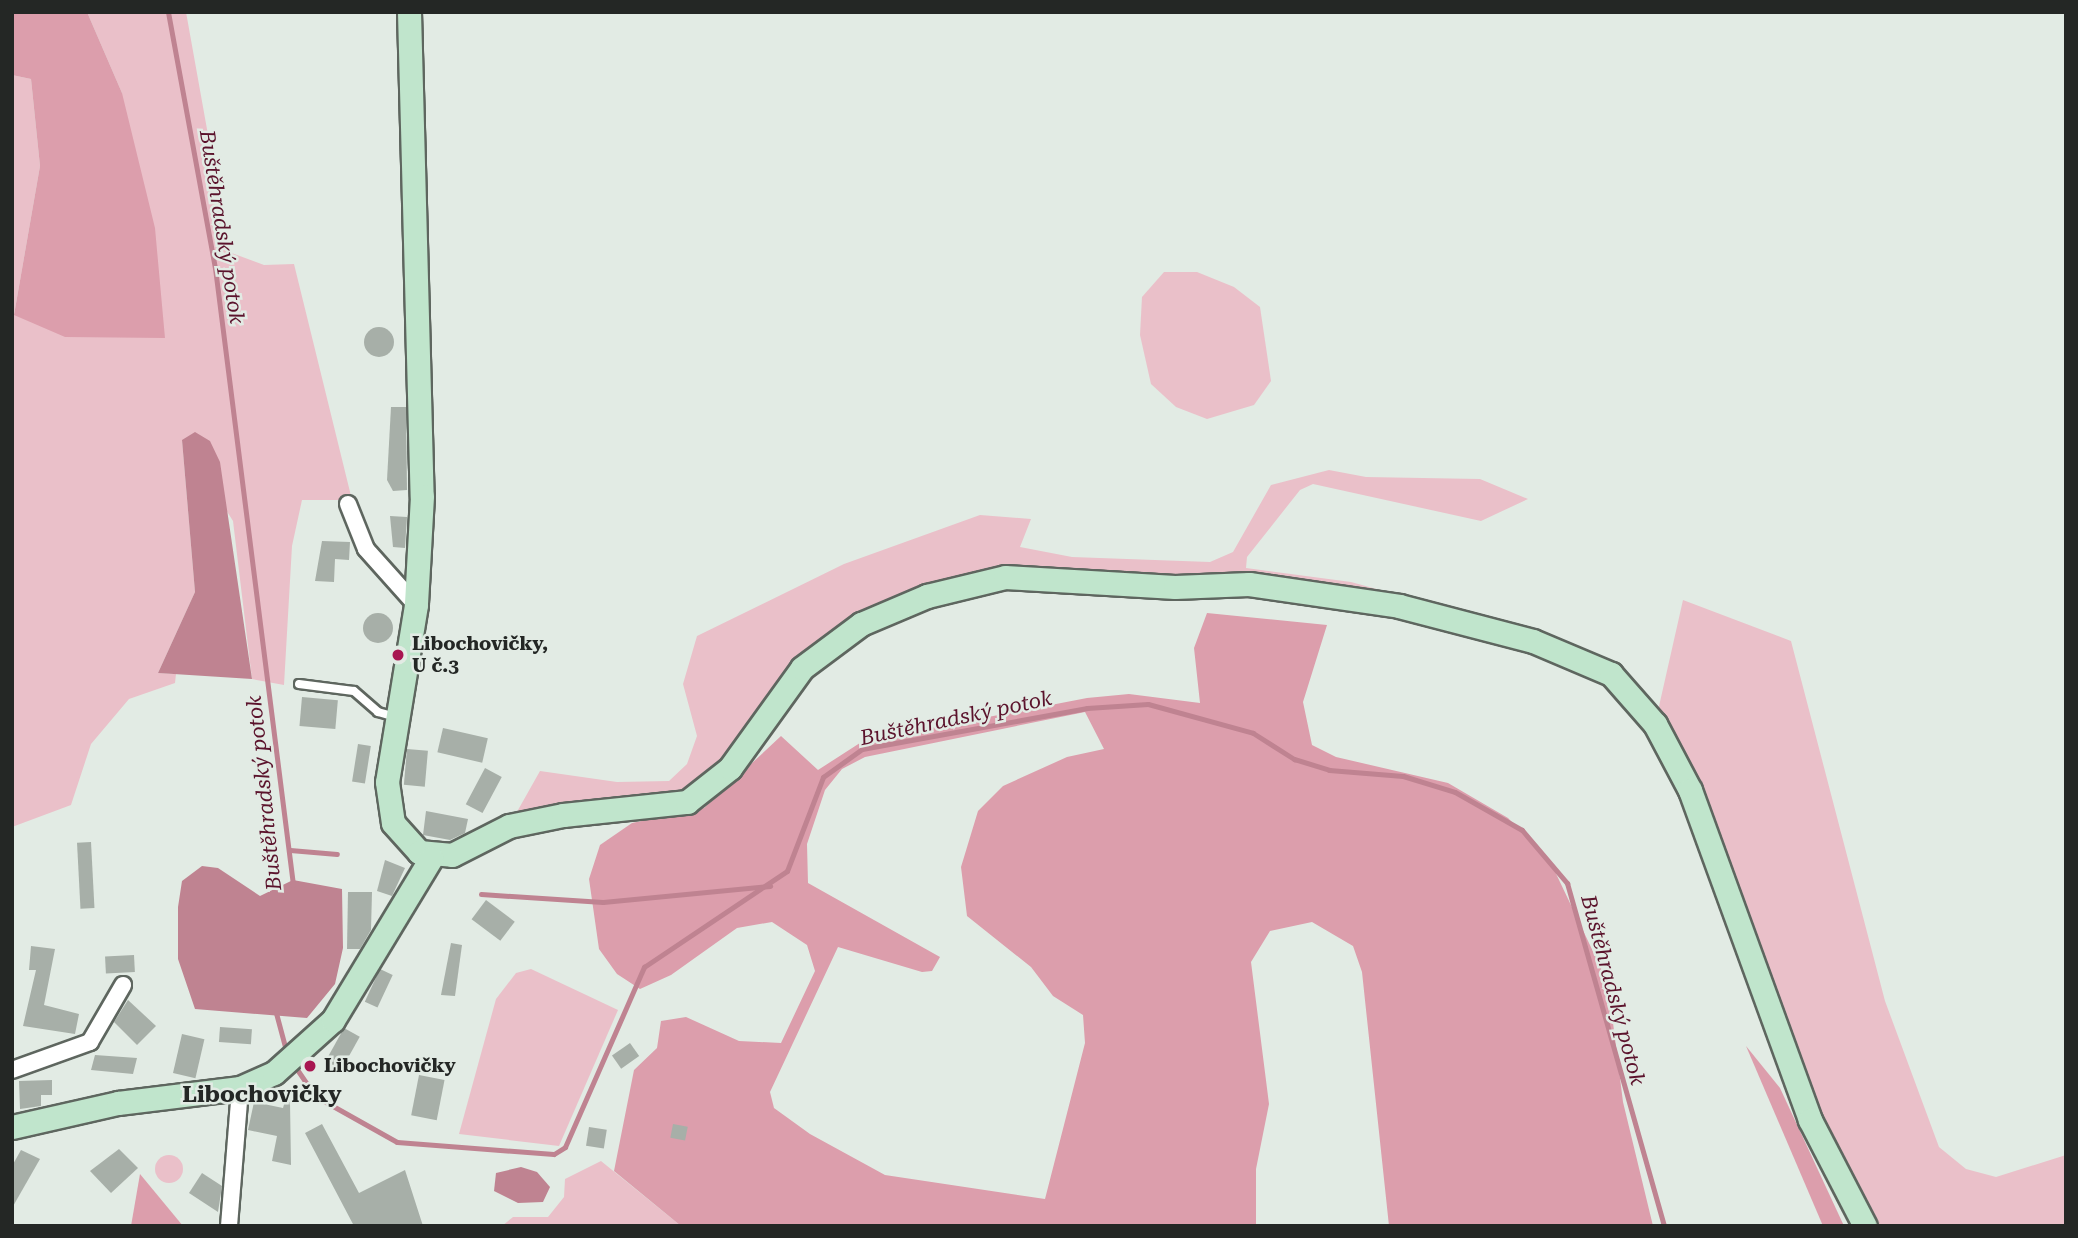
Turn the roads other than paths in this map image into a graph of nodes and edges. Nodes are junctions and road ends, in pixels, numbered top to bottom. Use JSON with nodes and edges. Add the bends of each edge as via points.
{"nodes":[{"id":1,"x":409,"y":12,"type":"edge"},
{"id":2,"x":348,"y":504,"type":"dead end"},
{"id":3,"x":416,"y":606,"type":"junction"},
{"id":4,"x":299,"y":684,"type":"dead end"},
{"id":5,"x":395,"y":717,"type":"junction"},
{"id":6,"x":431,"y":858,"type":"junction"},
{"id":7,"x":123,"y":985,"type":"dead end"},
{"id":8,"x":12,"y":1070,"type":"edge"},
{"id":9,"x":240,"y":1088,"type":"junction"},
{"id":10,"x":12,"y":1127,"type":"edge"},
{"id":11,"x":229,"y":1226,"type":"edge"},
{"id":12,"x":1865,"y":1226,"type":"edge"}],
"edges":[{"from":1,"to":3,"type":"street","via":[[423,401]]},
{"from":2,"to":3,"type":"street","via":[[366,549]]},
{"from":3,"to":5,"type":"street"},
{"from":4,"to":5,"type":"lane","via":[[354,691],[378,712]]},
{"from":5,"to":6,"type":"street","via":[[387,804],[405,839]]},
{"from":6,"to":9,"type":"street","via":[[333,1020],[274,1073]]},
{"from":6,"to":12,"type":"street","via":[[464,851],[509,826],[687,802],[730,768],[802,668],[862,624],[927,596],[1005,577],[1175,587],[1249,584],[1399,606],[1533,640],[1611,674],[1655,724],[1690,790],[1810,1120]]},
{"from":7,"to":8,"type":"street","via":[[90,1042]]},
{"from":9,"to":10,"type":"street","via":[[118,1103]]},
{"from":9,"to":11,"type":"street"}]}
